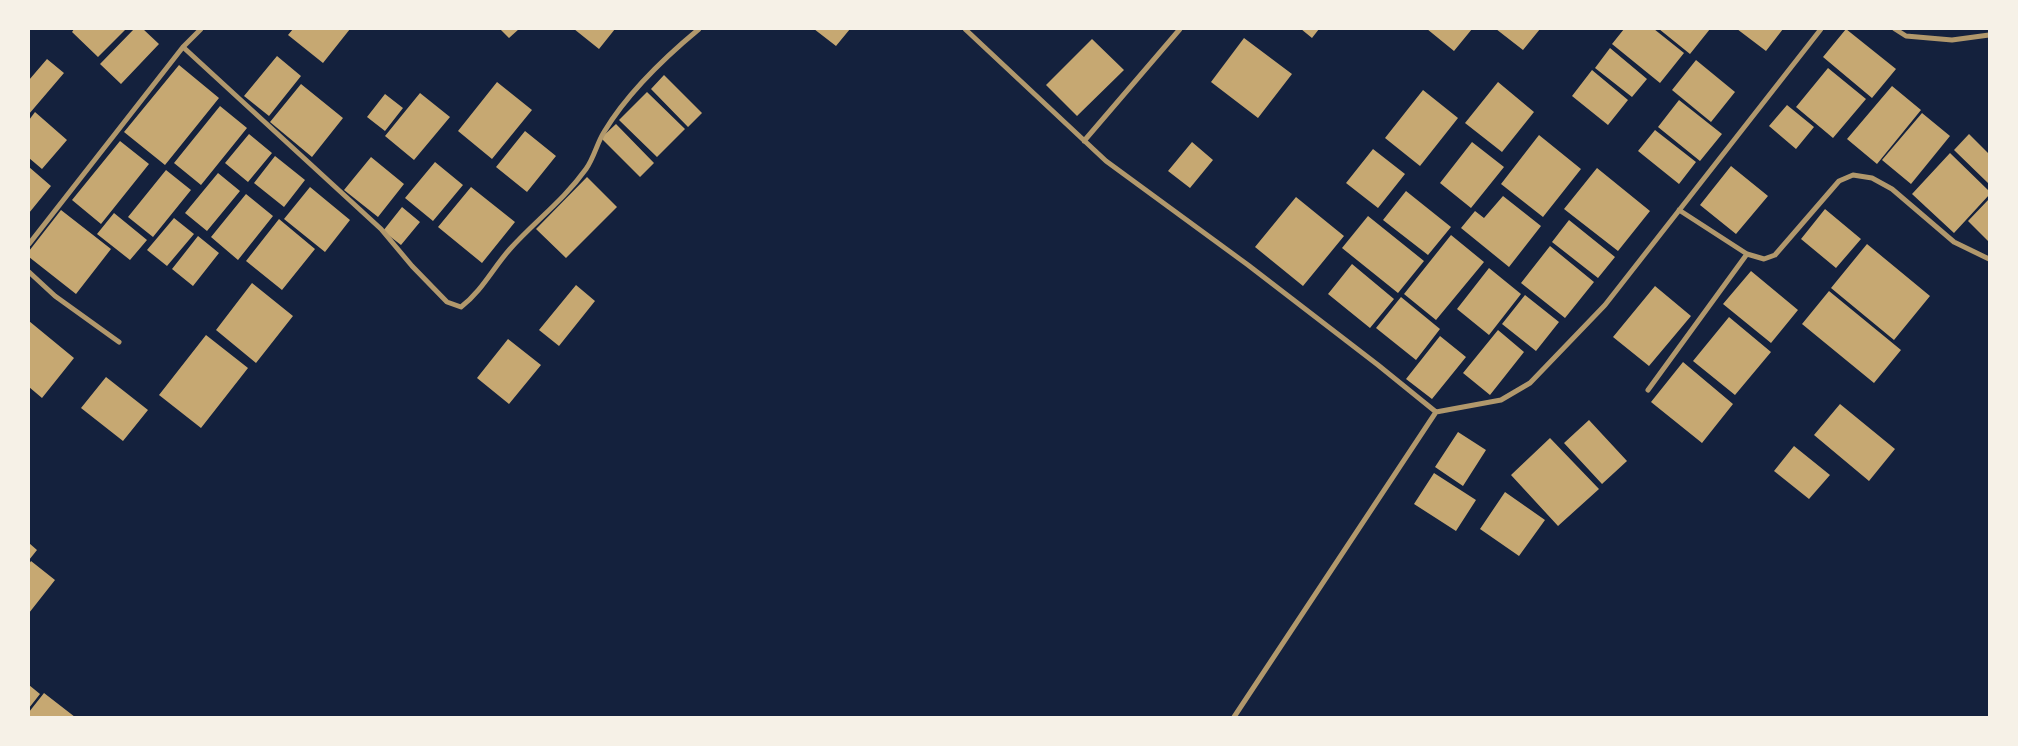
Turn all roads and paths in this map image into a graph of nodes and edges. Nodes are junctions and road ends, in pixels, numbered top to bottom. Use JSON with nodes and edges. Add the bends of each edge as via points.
{"nodes":[{"id":1,"x":201,"y":29,"type":"edge"},
{"id":2,"x":699,"y":29,"type":"edge"},
{"id":3,"x":965,"y":29,"type":"edge"},
{"id":4,"x":1180,"y":29,"type":"edge"},
{"id":5,"x":1821,"y":29,"type":"edge"},
{"id":6,"x":1896,"y":29,"type":"edge"},
{"id":7,"x":1989,"y":35,"type":"edge"},
{"id":8,"x":183,"y":47,"type":"junction"},
{"id":9,"x":1084,"y":141,"type":"junction"},
{"id":10,"x":1680,"y":210,"type":"junction"},
{"id":11,"x":29,"y":244,"type":"edge"},
{"id":12,"x":1748,"y":254,"type":"junction"},
{"id":13,"x":1989,"y":259,"type":"edge"},
{"id":14,"x":29,"y":272,"type":"edge"},
{"id":15,"x":119,"y":342,"type":"dead end"},
{"id":16,"x":1648,"y":390,"type":"dead end"},
{"id":17,"x":1436,"y":412,"type":"junction"},
{"id":18,"x":1234,"y":717,"type":"edge"}],
"edges":[{"from":1,"to":8,"type":"street"},
{"from":2,"to":8,"type":"street","via":[[622,105],[603,133],[586,168],[565,196],[510,249],[477,293],[461,307],[447,302],[381,228]]},
{"from":3,"to":9,"type":"street"},
{"from":4,"to":9,"type":"street"},
{"from":5,"to":10,"type":"street"},
{"from":6,"to":7,"type":"street","via":[[1906,36],[1952,40]]},
{"from":8,"to":11,"type":"street"},
{"from":9,"to":17,"type":"street"},
{"from":10,"to":12,"type":"street"},
{"from":10,"to":17,"type":"street","via":[[1606,305],[1530,383],[1502,400]]},
{"from":12,"to":13,"type":"street","via":[[1764,259],[1775,256],[1839,181],[1853,175],[1872,178],[1892,189],[1954,242]]},
{"from":12,"to":16,"type":"street"},
{"from":14,"to":15,"type":"street","via":[[55,296]]},
{"from":17,"to":18,"type":"street"}]}
